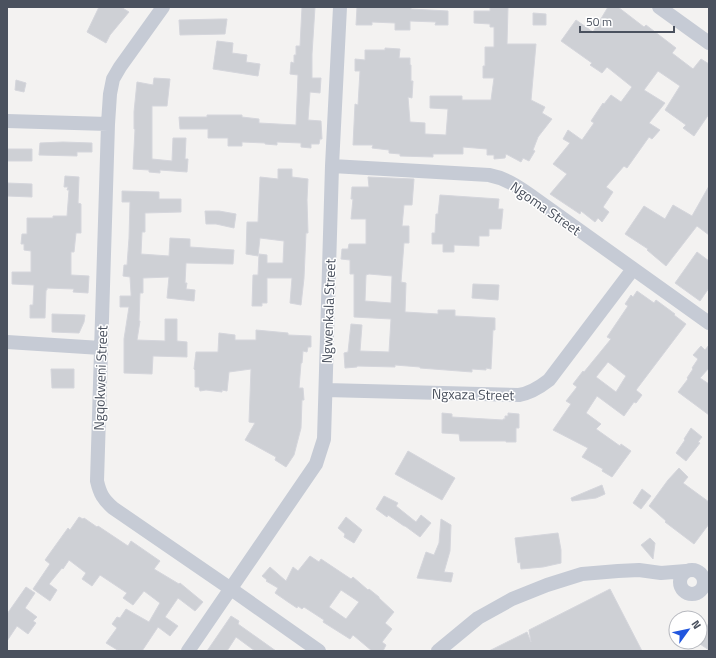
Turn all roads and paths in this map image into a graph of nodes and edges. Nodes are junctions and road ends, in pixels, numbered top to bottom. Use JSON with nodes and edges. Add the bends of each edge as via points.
{"nodes":[{"id":1,"x":163,"y":7,"type":"edge"},
{"id":2,"x":340,"y":7,"type":"edge"},
{"id":3,"x":659,"y":7,"type":"edge"},
{"id":4,"x":709,"y":43,"type":"edge"},
{"id":5,"x":7,"y":121,"type":"edge"},
{"id":6,"x":108,"y":124,"type":"junction"},
{"id":7,"x":332,"y":166,"type":"junction"},
{"id":8,"x":633,"y":269,"type":"junction"},
{"id":9,"x":709,"y":324,"type":"edge"},
{"id":10,"x":7,"y":342,"type":"edge"},
{"id":11,"x":101,"y":348,"type":"junction"},
{"id":12,"x":326,"y":390,"type":"junction"},
{"id":13,"x":683,"y":577,"type":"junction"},
{"id":14,"x":706,"y":582,"type":"edge"},
{"id":15,"x":231,"y":588,"type":"junction"},
{"id":16,"x":188,"y":651,"type":"edge"},
{"id":17,"x":319,"y":651,"type":"edge"},
{"id":18,"x":438,"y":651,"type":"edge"}],
"edges":[{"from":1,"to":6,"type":"street","name":"Ngqokweni Street","via":[[113,79]]},
{"from":2,"to":7,"type":"street","name":"Ngwenkala Street"},
{"from":3,"to":4,"type":"street"},
{"from":5,"to":6,"type":"street"},
{"from":6,"to":11,"type":"street","name":"Ngqokweni Street"},
{"from":7,"to":8,"type":"street","name":"Ngoma Street","via":[[501,177]]},
{"from":7,"to":12,"type":"street","name":"Ngwenkala Street"},
{"from":8,"to":9,"type":"street","name":"Ngoma Street"},
{"from":8,"to":12,"type":"street","name":"Ngxaza Street","via":[[549,380],[526,394]]},
{"from":10,"to":11,"type":"street"},
{"from":11,"to":15,"type":"street","name":"Ngqokweni Street","via":[[96,481],[104,499],[113,508]]},
{"from":12,"to":15,"type":"street","name":"Ngwenkala Street","via":[[324,438],[316,464]]},
{"from":13,"to":14,"type":"street","via":[[694,570]]},
{"from":13,"to":14,"type":"street","via":[[684,591],[687,593],[696,593]]},
{"from":13,"to":18,"type":"street","via":[[639,570],[582,574],[512,599],[478,618]]},
{"from":15,"to":16,"type":"street","name":"Ngwenkala Street"},
{"from":15,"to":17,"type":"street","name":"Ngqokweni Street"}]}
